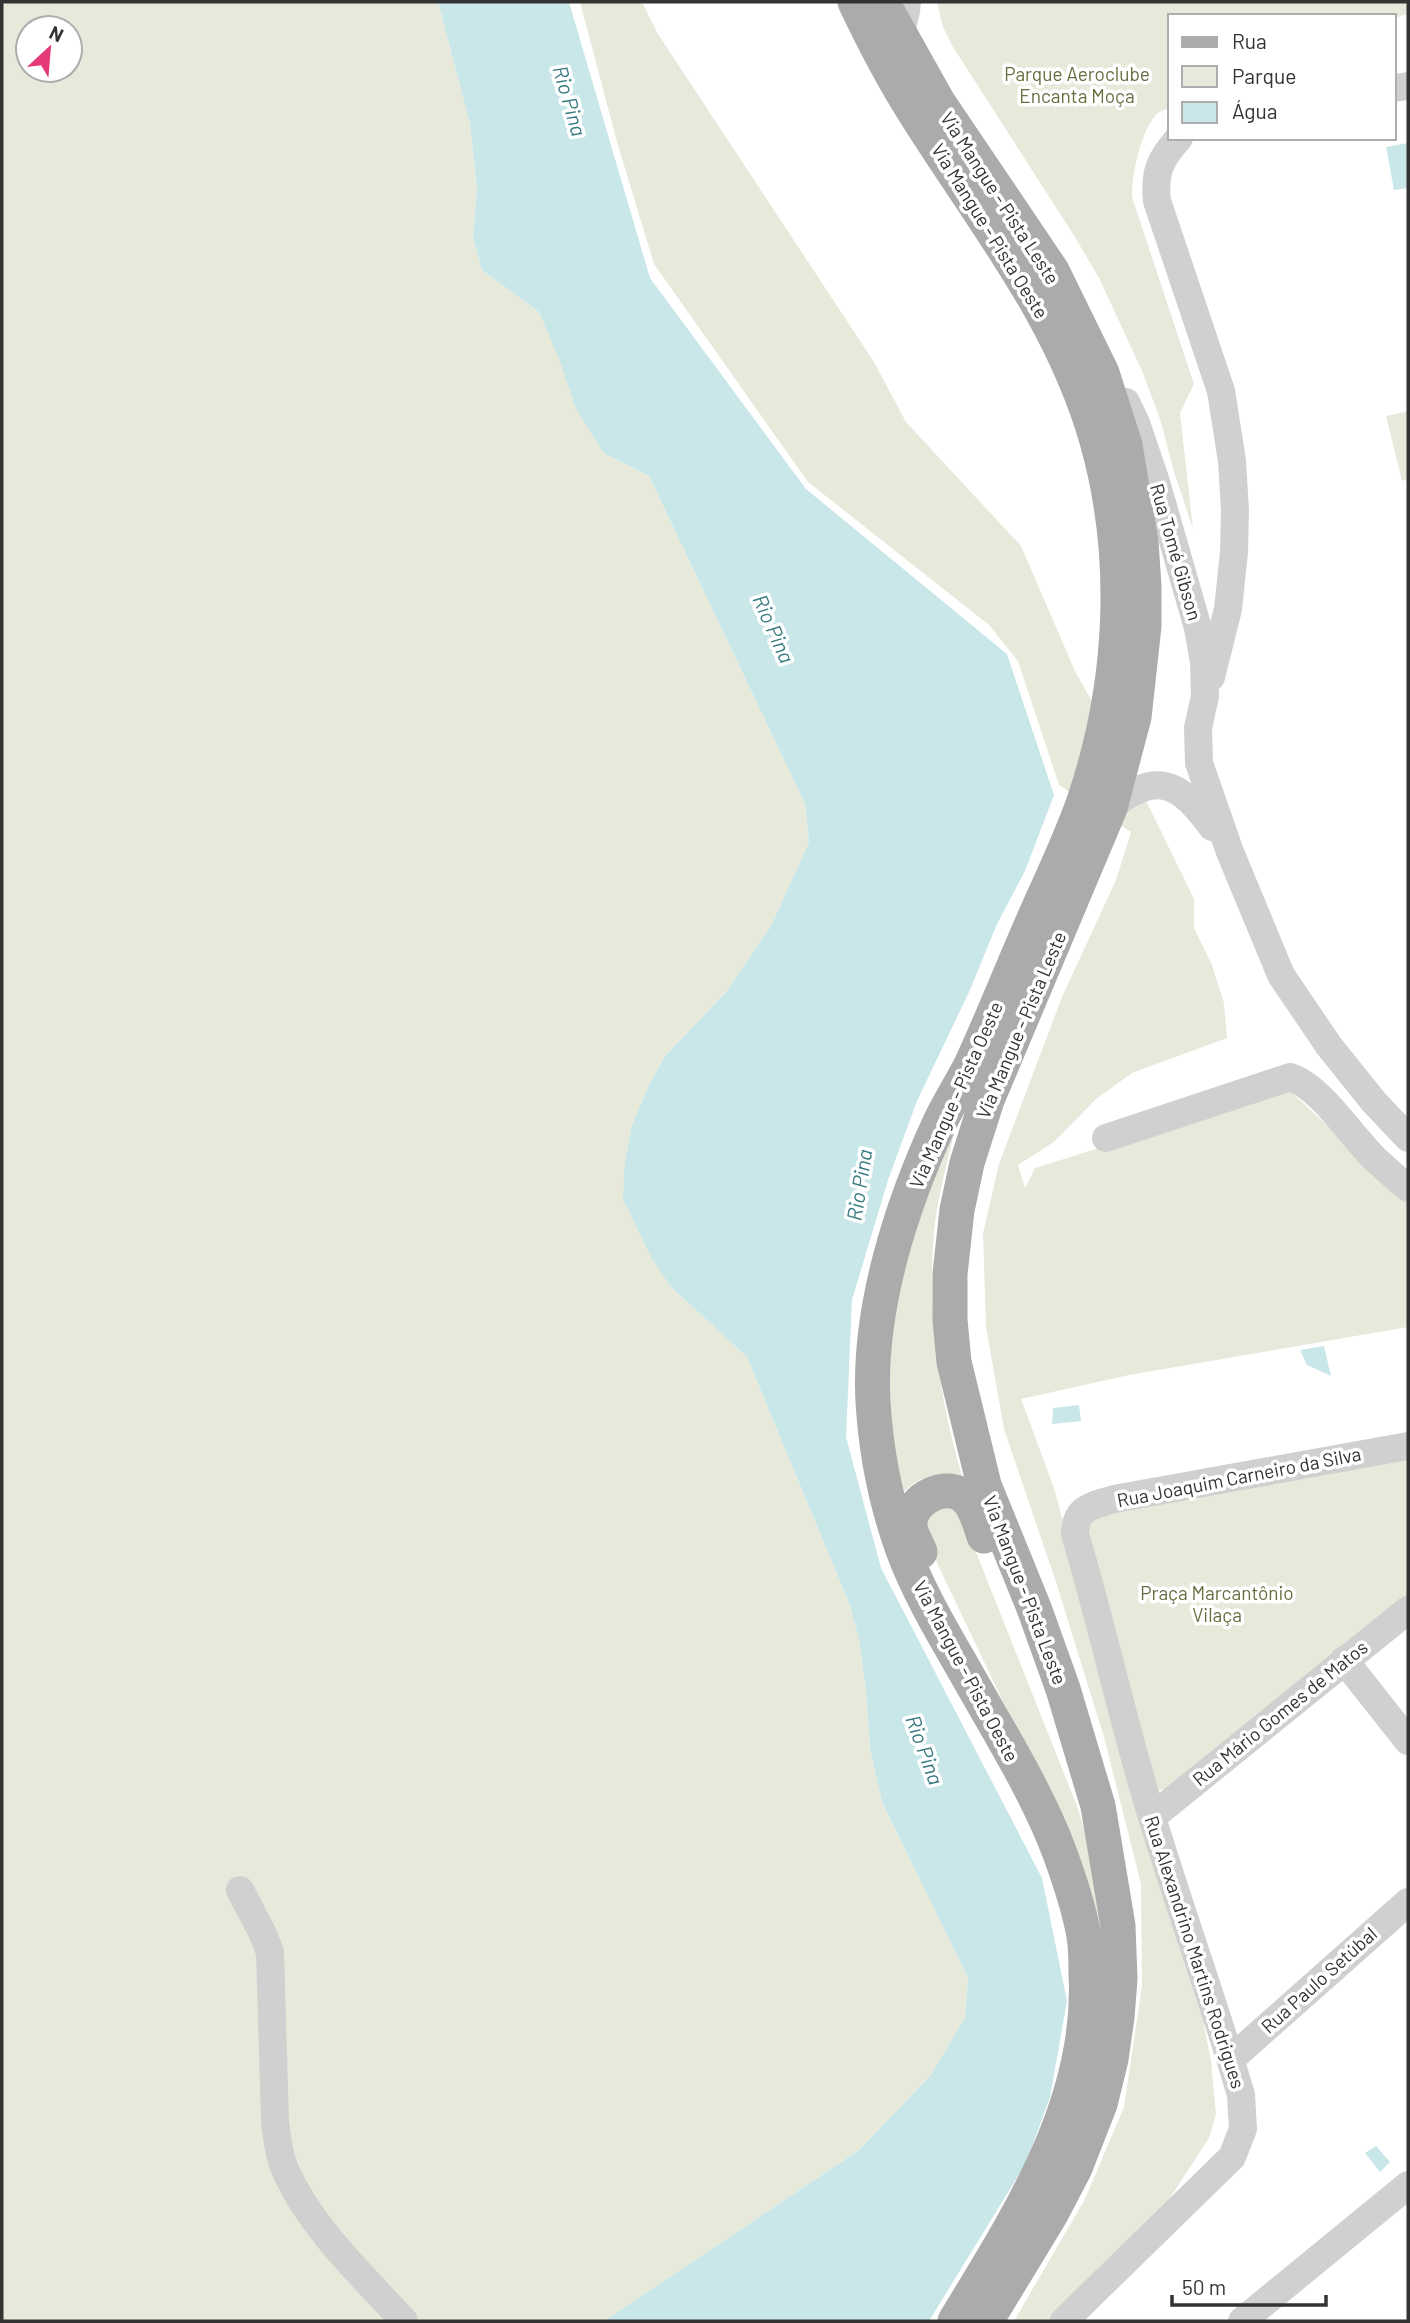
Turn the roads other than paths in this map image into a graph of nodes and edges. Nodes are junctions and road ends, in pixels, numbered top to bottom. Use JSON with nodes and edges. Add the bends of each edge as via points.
{"nodes":[{"id":1,"x":855,"y":2,"type":"edge"},
{"id":2,"x":881,"y":2,"type":"edge"},
{"id":3,"x":906,"y":2,"type":"edge"},
{"id":4,"x":900,"y":36,"type":"junction"},
{"id":5,"x":1177,"y":140,"type":"edge"},
{"id":6,"x":1052,"y":271,"type":"junction"},
{"id":7,"x":1205,"y":696,"type":"junction"},
{"id":8,"x":1094,"y":825,"type":"junction"},
{"id":9,"x":1230,"y":852,"type":"junction"},
{"id":10,"x":1106,"y":1138,"type":"dead end"},
{"id":11,"x":1408,"y":1138,"type":"edge"},
{"id":12,"x":1408,"y":1188,"type":"edge"},
{"id":13,"x":1408,"y":1446,"type":"edge"},
{"id":14,"x":1075,"y":1521,"type":"joint"},
{"id":15,"x":1408,"y":1610,"type":"edge"},
{"id":16,"x":1344,"y":1660,"type":"junction"},
{"id":17,"x":970,"y":1681,"type":"junction"},
{"id":18,"x":1408,"y":1741,"type":"edge"},
{"id":19,"x":1100,"y":1817,"type":"junction"},
{"id":20,"x":1152,"y":1817,"type":"junction"},
{"id":21,"x":240,"y":1890,"type":"dead end"},
{"id":22,"x":1408,"y":1902,"type":"edge"},
{"id":23,"x":1231,"y":2059,"type":"junction"},
{"id":24,"x":1408,"y":2185,"type":"edge"},
{"id":25,"x":404,"y":2321,"type":"edge"},
{"id":26,"x":955,"y":2321,"type":"edge"},
{"id":27,"x":986,"y":2321,"type":"edge"},
{"id":28,"x":1064,"y":2321,"type":"edge"},
{"id":29,"x":1242,"y":2321,"type":"edge"}],
"edges":[{"from":1,"to":8,"type":"main road","name":"Via Mangue - Pista Oeste","via":[[915,113],[1035,295],[1080,387],[1099,445],[1112,505],[1118,582],[1117,643],[1106,715],[1085,798]]},
{"from":2,"to":4,"type":"main road","name":"Via Mangue - Pista Leste"},
{"from":3,"to":4,"type":"street"},
{"from":4,"to":6,"type":"main road","name":"Via Mangue - Pista Leste","via":[[938,102]]},
{"from":5,"to":7,"type":"street","via":[[1158,169],[1157,201],[1221,391],[1235,510],[1228,609]]},
{"from":6,"to":7,"type":"street","name":"Rua Tomé Gibson","via":[[1102,351],[1136,423],[1198,628]]},
{"from":6,"to":8,"type":"main road","name":"Via Mangue - Pista Leste","via":[[1102,373],[1125,445],[1141,542],[1144,626],[1135,717]]},
{"from":7,"to":9,"type":"street","name":"Rua Tomé Gibson","via":[[1198,728],[1199,763]]},
{"from":8,"to":9,"type":"street","name":"Rua Tomé Gibson","via":[[1125,796],[1143,786],[1162,785],[1195,802]]},
{"from":8,"to":17,"type":"main road","name":"Via Mangue - Pista Oeste","via":[[940,1122],[895,1244],[883,1293],[873,1395],[881,1470],[903,1551]]},
{"from":8,"to":19,"type":"main road","name":"Via Mangue - Pista Leste","via":[[967,1163],[950,1274],[950,1320],[954,1362],[984,1485],[1063,1689]]},
{"from":9,"to":11,"type":"street","name":"Rua Tomé Gibson","via":[[1281,975],[1329,1046]]},
{"from":10,"to":12,"type":"street","via":[[1290,1077],[1303,1081],[1318,1095],[1375,1159]]},
{"from":13,"to":14,"type":"street","name":"Rua Joaquim Carneiro da Silva","via":[[1114,1499],[1085,1509]]},
{"from":14,"to":20,"type":"street","name":"Rua Alexandrino Martins Rodrigues","via":[[1074,1534]]},
{"from":15,"to":16,"type":"street","name":"Rua Mário Gomes de Matos"},
{"from":16,"to":18,"type":"street"},
{"from":16,"to":20,"type":"street","name":"Rua Mário Gomes de Matos"},
{"from":17,"to":19,"type":"main road","via":[[910,1526],[919,1503],[947,1490],[962,1495],[973,1507]]},
{"from":17,"to":26,"type":"main road","name":"Via Mangue - Pista Oeste","via":[[1058,1849],[1084,1938],[1087,1994],[1081,2059],[1063,2116],[1034,2186]]},
{"from":19,"to":27,"type":"main road","name":"Via Mangue - Pista Leste","via":[[1118,1926],[1120,1979],[1111,2059],[1100,2104],[1075,2168]]},
{"from":20,"to":23,"type":"street","name":"Rua Alexandrino Martins Rodrigues"},
{"from":21,"to":25,"type":"street","via":[[270,1952],[275,2121],[286,2173],[308,2210]]},
{"from":22,"to":23,"type":"street","name":"Rua Paulo Setúbal"},
{"from":23,"to":28,"type":"street","name":"Rua Alexandrino Martins Rodrigues","via":[[1241,2095],[1243,2129],[1231,2157]]},
{"from":24,"to":29,"type":"street"}]}
